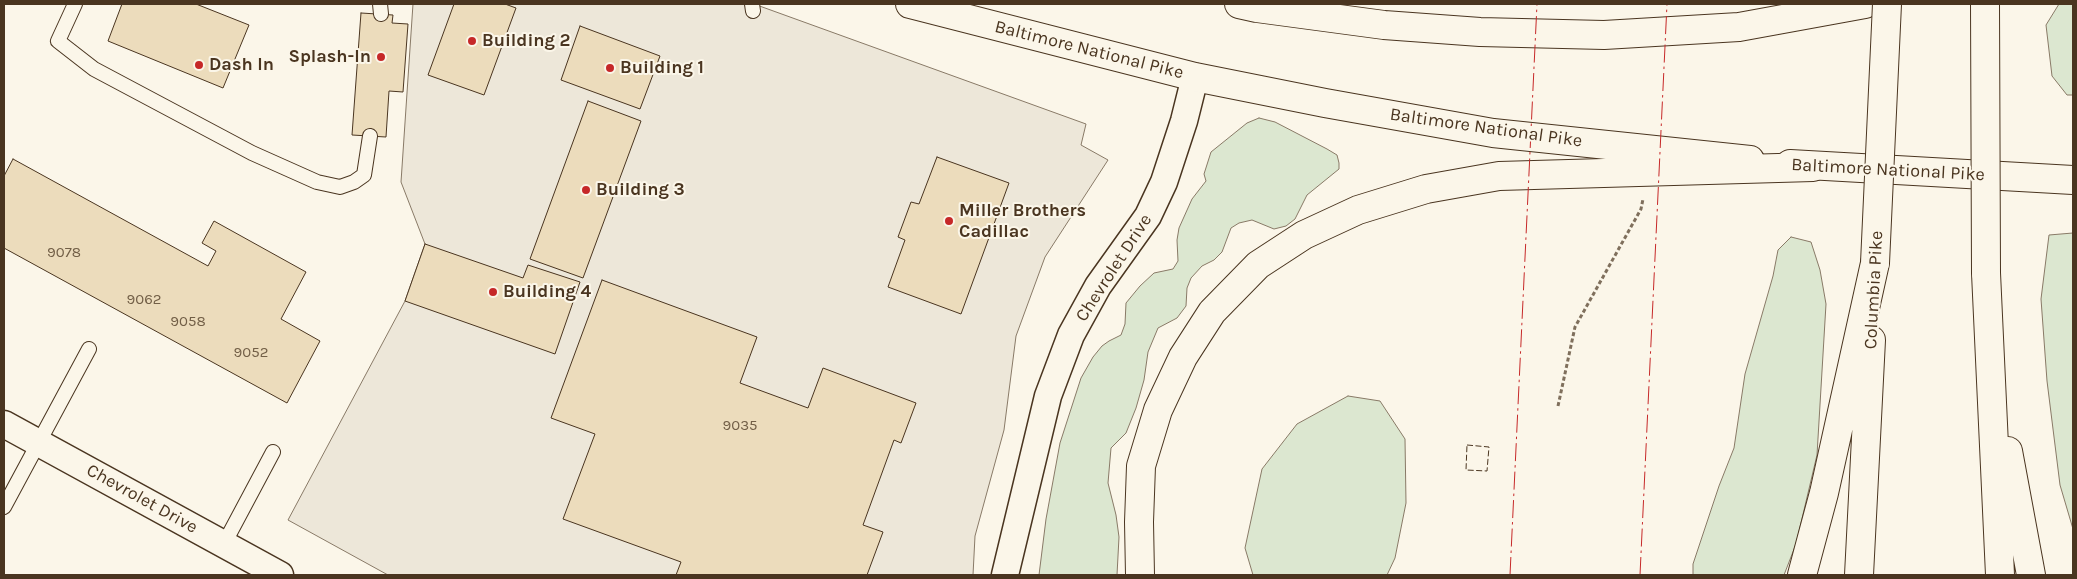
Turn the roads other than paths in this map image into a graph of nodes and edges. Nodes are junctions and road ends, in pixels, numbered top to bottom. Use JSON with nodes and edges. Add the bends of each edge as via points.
{"nodes":[{"id":1,"x":75,"y":4,"type":"edge"},
{"id":2,"x":910,"y":4,"type":"edge"},
{"id":3,"x":1239,"y":4,"type":"edge"},
{"id":4,"x":1865,"y":4,"type":"edge"},
{"id":5,"x":1887,"y":4,"type":"edge"},
{"id":6,"x":1985,"y":4,"type":"edge"},
{"id":7,"x":1195,"y":77,"type":"junction"},
{"id":8,"x":370,"y":136,"type":"dead end"},
{"id":9,"x":1813,"y":167,"type":"junction"},
{"id":10,"x":2073,"y":180,"type":"edge"},
{"id":11,"x":1875,"y":263,"type":"junction"},
{"id":12,"x":89,"y":349,"type":"dead end"},
{"id":13,"x":1989,"y":350,"type":"junction"},
{"id":14,"x":4,"y":424,"type":"edge"},
{"id":15,"x":38,"y":443,"type":"junction"},
{"id":16,"x":273,"y":452,"type":"dead end"},
{"id":17,"x":4,"y":506,"type":"edge"},
{"id":18,"x":224,"y":544,"type":"junction"},
{"id":19,"x":280,"y":575,"type":"edge"},
{"id":20,"x":1005,"y":575,"type":"edge"},
{"id":21,"x":1140,"y":575,"type":"edge"},
{"id":22,"x":1802,"y":575,"type":"edge"},
{"id":23,"x":1859,"y":575,"type":"edge"},
{"id":24,"x":2000,"y":575,"type":"edge"},
{"id":25,"x":2031,"y":575,"type":"edge"}],
"edges":[{"from":1,"to":8,"type":"lane","via":[[58,41],[94,69],[252,153],[317,182],[340,187],[364,174]]},
{"from":2,"to":7,"type":"main road","name":"Baltimore National Pike"},
{"from":3,"to":4,"type":"main road","via":[[1384,25],[1480,32],[1604,35],[1739,27]]},
{"from":5,"to":11,"type":"main road","name":"Columbia Pike","bridge":true},
{"from":6,"to":13,"type":"main road","bridge":true},
{"from":7,"to":9,"type":"main road","name":"Baltimore National Pike","via":[[1493,133]]},
{"from":7,"to":20,"type":"street","name":"Chevrolet Drive","via":[[1164,182],[1148,216],[1098,286],[1071,335],[1051,387]]},
{"from":9,"to":10,"type":"main road","name":"Baltimore National Pike"},
{"from":9,"to":21,"type":"main road","via":[[1499,176],[1426,189],[1358,210],[1304,235],[1258,265],[1212,312],[1183,357],[1158,410],[1141,466]]},
{"from":11,"to":22,"type":"main road","via":[[1824,493]]},
{"from":11,"to":23,"type":"main road","name":"Columbia Pike"},
{"from":12,"to":15,"type":"lane"},
{"from":13,"to":24,"type":"main road"},
{"from":13,"to":25,"type":"main road"},
{"from":14,"to":15,"type":"street","name":"Chevrolet Drive"},
{"from":15,"to":17,"type":"lane"},
{"from":15,"to":18,"type":"street","name":"Chevrolet Drive"},
{"from":16,"to":18,"type":"lane"},
{"from":18,"to":19,"type":"street","name":"Chevrolet Drive"}]}
